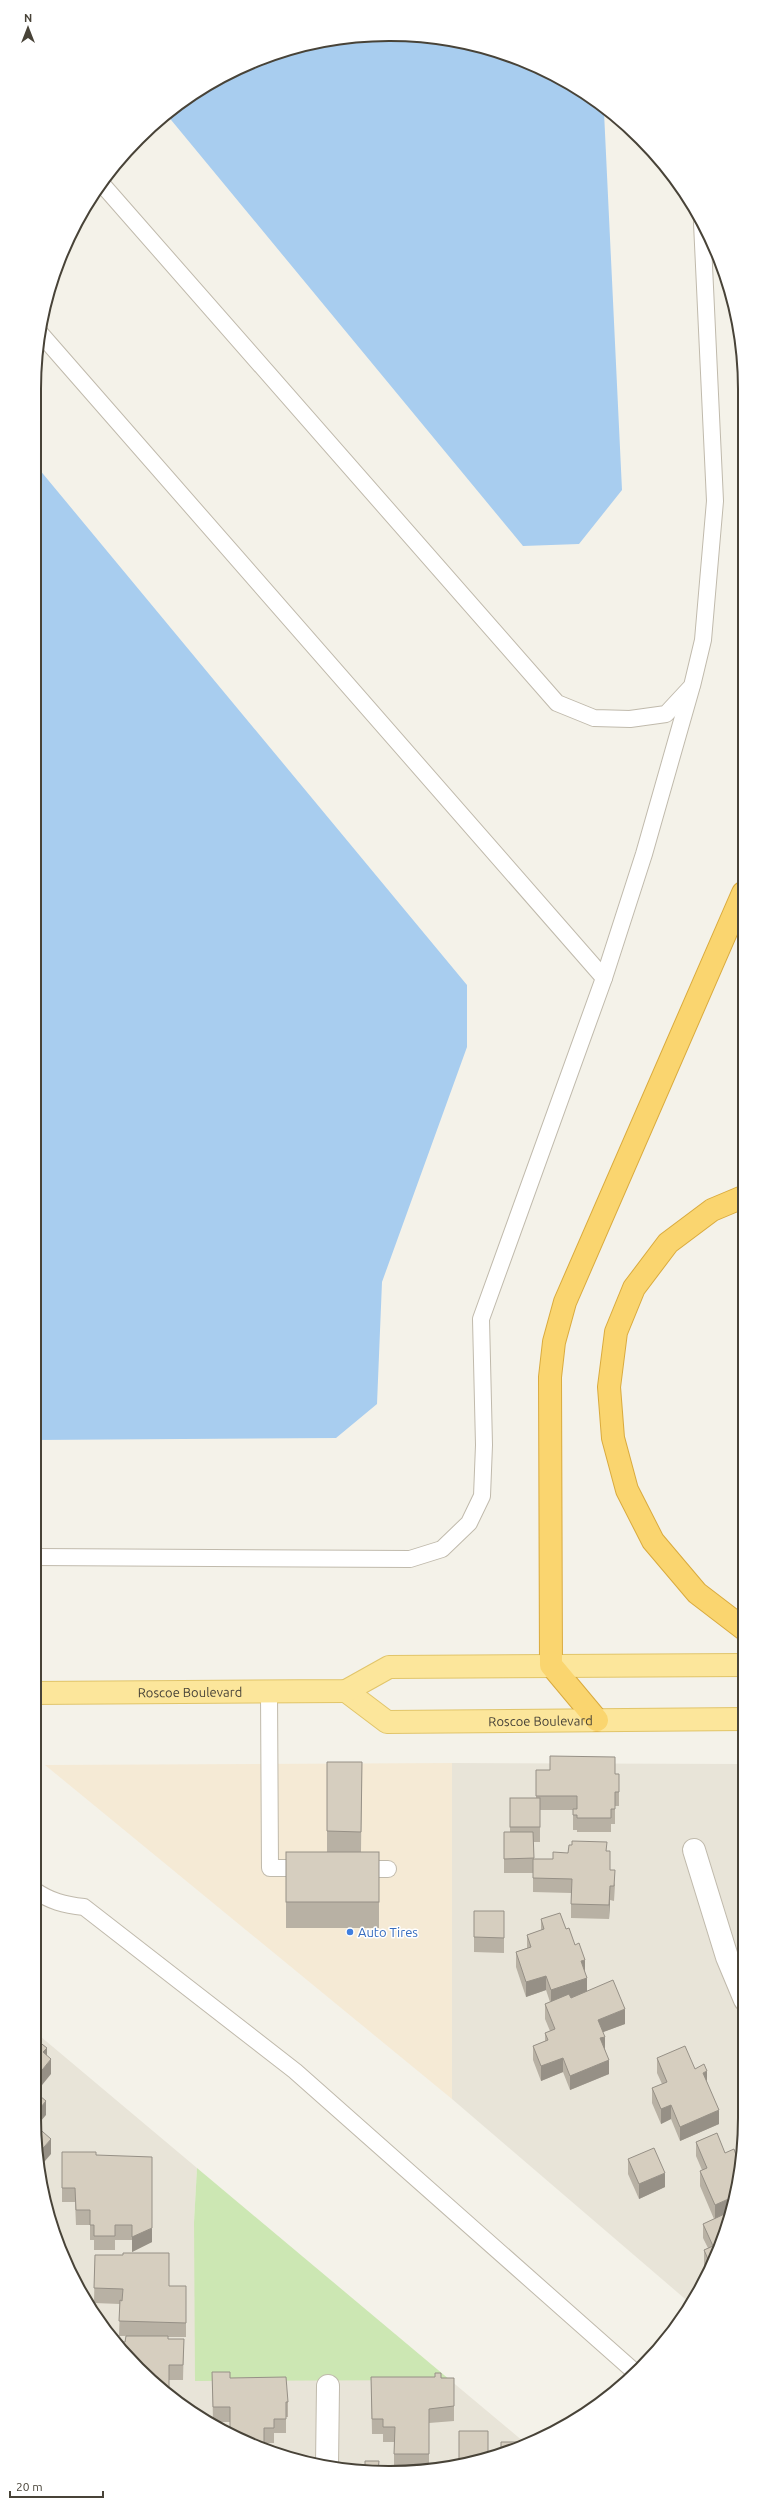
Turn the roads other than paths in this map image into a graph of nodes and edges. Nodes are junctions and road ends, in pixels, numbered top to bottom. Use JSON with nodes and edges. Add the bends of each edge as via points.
{"nodes":[{"id":1,"x":105,"y":188,"type":"edge"},
{"id":2,"x":703,"y":236,"type":"edge"},
{"id":3,"x":45,"y":339,"type":"edge"},
{"id":4,"x":692,"y":686,"type":"junction"},
{"id":5,"x":738,"y":904,"type":"edge"},
{"id":6,"x":604,"y":978,"type":"junction"},
{"id":7,"x":738,"y":1199,"type":"edge"},
{"id":8,"x":41,"y":1557,"type":"edge"},
{"id":9,"x":738,"y":1624,"type":"edge"},
{"id":10,"x":551,"y":1665,"type":"junction"},
{"id":11,"x":738,"y":1665,"type":"edge"},
{"id":12,"x":346,"y":1691,"type":"junction"},
{"id":13,"x":269,"y":1692,"type":"junction"},
{"id":14,"x":41,"y":1693,"type":"edge"},
{"id":15,"x":597,"y":1720,"type":"junction"},
{"id":16,"x":738,"y":1720,"type":"edge"},
{"id":17,"x":694,"y":1850,"type":"dead end"},
{"id":18,"x":388,"y":1869,"type":"dead end"},
{"id":19,"x":41,"y":1895,"type":"edge"},
{"id":20,"x":738,"y":1983,"type":"edge"},
{"id":21,"x":632,"y":2368,"type":"edge"},
{"id":22,"x":328,"y":2386,"type":"dead end"},
{"id":23,"x":327,"y":2460,"type":"edge"}],
"edges":[{"from":1,"to":4,"type":"lane","via":[[557,703],[594,718],[630,719],[666,714]]},
{"from":2,"to":4,"type":"lane","via":[[715,501],[702,640]]},
{"from":3,"to":6,"type":"lane"},
{"from":4,"to":6,"type":"lane","via":[[644,854]]},
{"from":5,"to":10,"type":"highway","via":[[565,1302],[554,1342],[550,1377]]},
{"from":6,"to":8,"type":"lane","via":[[481,1319],[484,1445],[482,1496],[469,1523],[442,1549],[410,1559]]},
{"from":7,"to":9,"type":"highway","via":[[712,1210],[668,1243],[634,1288],[616,1332],[609,1387],[612,1438],[627,1490],[653,1541],[697,1593]]},
{"from":10,"to":11,"type":"main road","name":"Roscoe Boulevard"},
{"from":10,"to":12,"type":"main road","name":"Roscoe Boulevard","via":[[388,1667]]},
{"from":10,"to":15,"type":"highway"},
{"from":12,"to":13,"type":"main road","name":"Roscoe Boulevard"},
{"from":12,"to":15,"type":"main road","name":"Roscoe Boulevard","via":[[387,1722]]},
{"from":13,"to":14,"type":"main road","name":"Roscoe Boulevard"},
{"from":13,"to":18,"type":"lane","via":[[270,1868]]},
{"from":15,"to":16,"type":"main road","name":"Roscoe Boulevard"},
{"from":17,"to":20,"type":"street","via":[[727,1957]]},
{"from":19,"to":21,"type":"lane","via":[[65,1905],[84,1907],[295,2071]]},
{"from":22,"to":23,"type":"street"}]}
